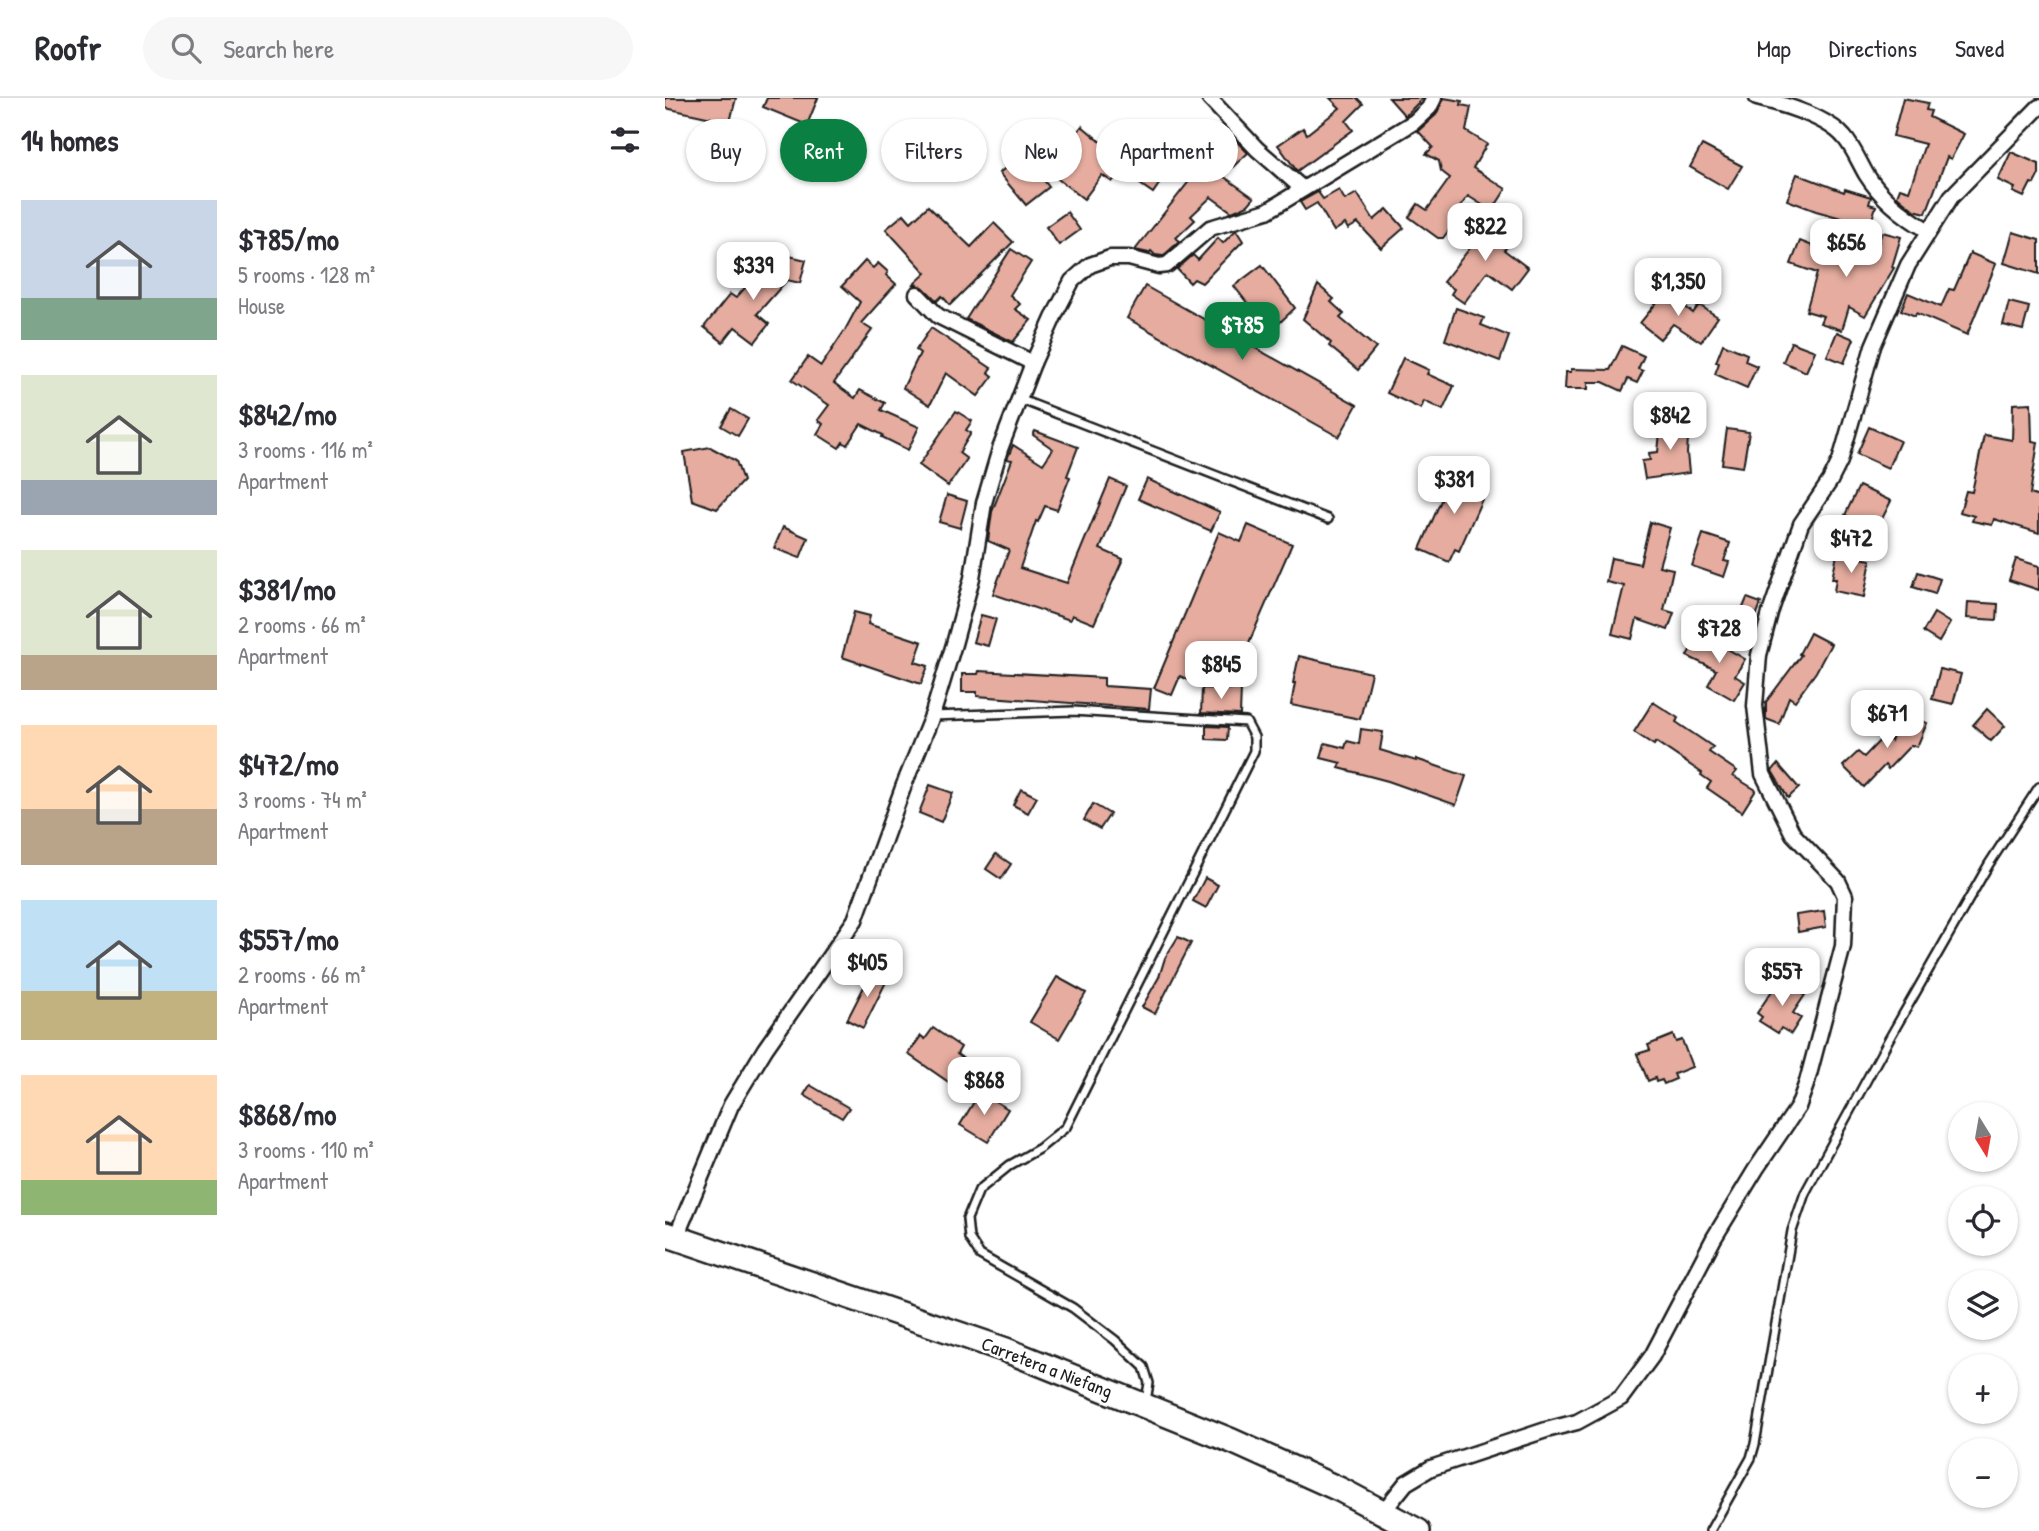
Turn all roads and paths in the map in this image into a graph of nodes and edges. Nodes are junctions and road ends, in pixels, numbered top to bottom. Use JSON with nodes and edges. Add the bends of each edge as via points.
{"nodes":[{"id":1,"x":1209,"y":98,"type":"edge"},
{"id":2,"x":1434,"y":98,"type":"edge"},
{"id":3,"x":1757,"y":98,"type":"edge"},
{"id":4,"x":2039,"y":107,"type":"edge"},
{"id":5,"x":1303,"y":189,"type":"junction"},
{"id":6,"x":1929,"y":231,"type":"junction"},
{"id":7,"x":917,"y":294,"type":"dead end"},
{"id":8,"x":1033,"y":363,"type":"junction"},
{"id":9,"x":1019,"y":399,"type":"junction"},
{"id":10,"x":1328,"y":519,"type":"dead end"},
{"id":11,"x":932,"y":716,"type":"junction"},
{"id":12,"x":2039,"y":787,"type":"edge"},
{"id":13,"x":670,"y":1236,"type":"edge"},
{"id":14,"x":1146,"y":1406,"type":"junction"},
{"id":15,"x":1382,"y":1513,"type":"junction"},
{"id":16,"x":1417,"y":1531,"type":"edge"},
{"id":17,"x":1710,"y":1531,"type":"edge"}],
"edges":[{"from":1,"to":5,"type":"street"},
{"from":2,"to":5,"type":"street","via":[[1414,122]]},
{"from":3,"to":6,"type":"street","via":[[1798,110],[1845,137],[1868,177],[1888,200]]},
{"from":4,"to":6,"type":"street","via":[[1951,197]]},
{"from":5,"to":8,"type":"street","via":[[1257,216],[1210,228],[1167,265],[1110,258],[1090,265],[1072,281]]},
{"from":6,"to":15,"type":"street","via":[[1907,265],[1873,346],[1840,461],[1801,524],[1759,655],[1755,706],[1763,774],[1793,834],[1838,881],[1845,897],[1843,946],[1798,1107],[1714,1238],[1652,1356],[1621,1398],[1577,1422],[1431,1468],[1406,1483]]},
{"from":7,"to":8,"type":"street","via":[[938,316]]},
{"from":8,"to":9,"type":"street"},
{"from":9,"to":10,"type":"lane"},
{"from":9,"to":11,"type":"street","via":[[983,503],[972,578]]},
{"from":11,"to":13,"type":"street","via":[[855,920],[731,1105]]},
{"from":11,"to":14,"type":"lane","via":[[1073,711],[1246,722],[1254,737],[1254,751],[1066,1127],[979,1190],[967,1219],[969,1238],[980,1255],[1073,1308],[1144,1367],[1149,1383]]},
{"from":12,"to":17,"type":"lane","via":[[1888,1039],[1805,1193],[1792,1231],[1755,1444]]},
{"from":13,"to":14,"type":"main road","name":"Carretera a Niefang","via":[[1006,1350]]},
{"from":14,"to":15,"type":"main road","name":"Carretera a Niefang","via":[[1244,1446]]},
{"from":15,"to":16,"type":"main road","name":"Carretera a Niefang"}]}
